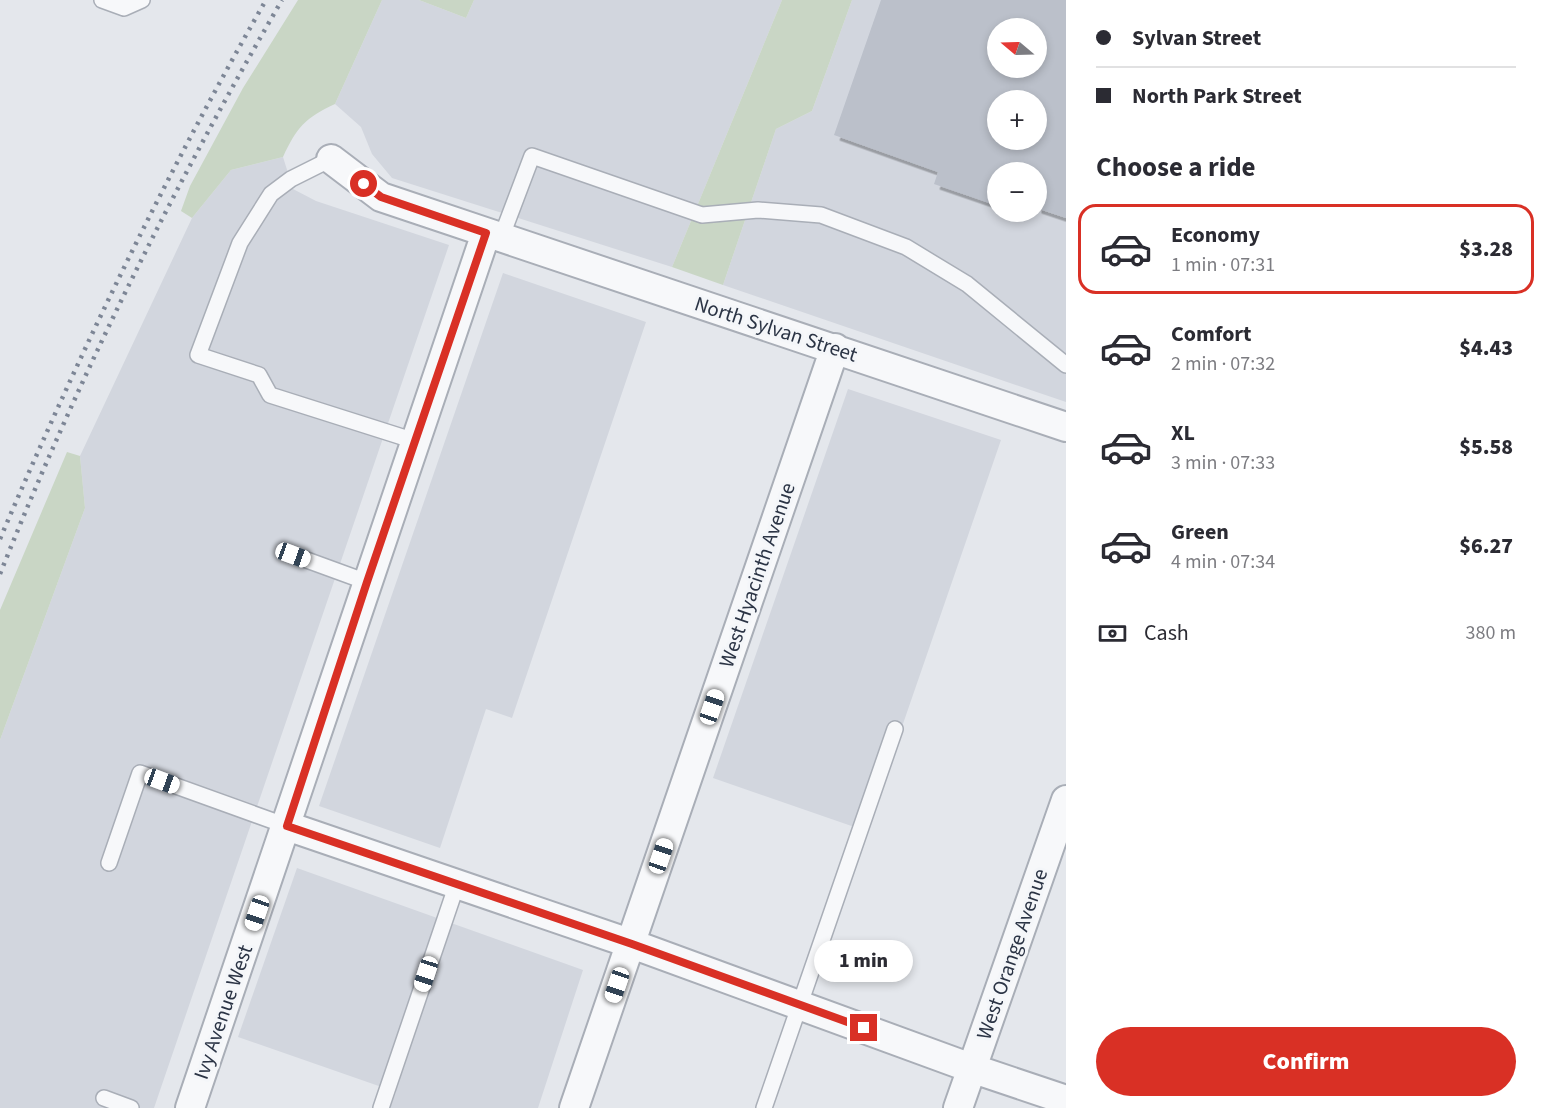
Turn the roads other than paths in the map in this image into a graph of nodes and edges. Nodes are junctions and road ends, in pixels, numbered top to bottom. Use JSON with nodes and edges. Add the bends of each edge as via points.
{"nodes":[{"id":1,"x":102,"y":0,"type":"edge"},
{"id":2,"x":142,"y":0,"type":"edge"},
{"id":3,"x":331,"y":159,"type":"joint"},
{"id":4,"x":494,"y":236,"type":"junction"},
{"id":5,"x":835,"y":348,"type":"junction"},
{"id":6,"x":1066,"y":365,"type":"edge"},
{"id":7,"x":1066,"y":427,"type":"edge"},
{"id":8,"x":415,"y":441,"type":"junction"},
{"id":9,"x":293,"y":555,"type":"dead end"},
{"id":10,"x":367,"y":582,"type":"junction"},
{"id":11,"x":895,"y":729,"type":"dead end"},
{"id":12,"x":1066,"y":800,"type":"edge"},
{"id":13,"x":287,"y":826,"type":"junction"},
{"id":14,"x":110,"y":863,"type":"dead end"},
{"id":15,"x":457,"y":884,"type":"junction"},
{"id":16,"x":632,"y":944,"type":"junction"},
{"id":17,"x":799,"y":1004,"type":"junction"},
{"id":18,"x":971,"y":1068,"type":"junction"},
{"id":19,"x":104,"y":1098,"type":"dead end"},
{"id":20,"x":1066,"y":1100,"type":"edge"},
{"id":21,"x":131,"y":1108,"type":"edge"},
{"id":22,"x":190,"y":1108,"type":"edge"},
{"id":23,"x":381,"y":1108,"type":"edge"},
{"id":24,"x":574,"y":1108,"type":"edge"},
{"id":25,"x":764,"y":1108,"type":"edge"},
{"id":26,"x":958,"y":1108,"type":"edge"}],
"edges":[{"from":1,"to":2,"type":"lane","via":[[124,8]]},
{"from":3,"to":4,"type":"street","name":"North Sylvan Street","via":[[381,197]]},
{"from":3,"to":8,"type":"lane","via":[[271,194],[240,243],[198,355],[259,375],[270,395]]},
{"from":4,"to":5,"type":"street","name":"North Sylvan Street"},
{"from":4,"to":6,"type":"lane","via":[[532,156],[702,215],[758,210],[821,215],[906,247],[967,284]]},
{"from":4,"to":8,"type":"street","name":"Ivy Avenue West"},
{"from":5,"to":7,"type":"street","name":"North Sylvan Street"},
{"from":5,"to":16,"type":"street","name":"West Hyacinth Avenue"},
{"from":8,"to":10,"type":"street","name":"Ivy Avenue West"},
{"from":9,"to":10,"type":"lane"},
{"from":10,"to":13,"type":"street","name":"Ivy Avenue West"},
{"from":11,"to":17,"type":"lane"},
{"from":12,"to":18,"type":"street","name":"West Orange Avenue"},
{"from":13,"to":14,"type":"lane","via":[[140,773]]},
{"from":13,"to":15,"type":"street"},
{"from":13,"to":22,"type":"street","name":"Ivy Avenue West"},
{"from":15,"to":16,"type":"street"},
{"from":15,"to":23,"type":"lane"},
{"from":16,"to":17,"type":"street"},
{"from":16,"to":24,"type":"street","name":"West Hyacinth Avenue"},
{"from":17,"to":18,"type":"street"},
{"from":17,"to":25,"type":"lane"},
{"from":18,"to":20,"type":"street"},
{"from":18,"to":26,"type":"street","name":"West Orange Avenue"},
{"from":19,"to":21,"type":"lane"}]}
